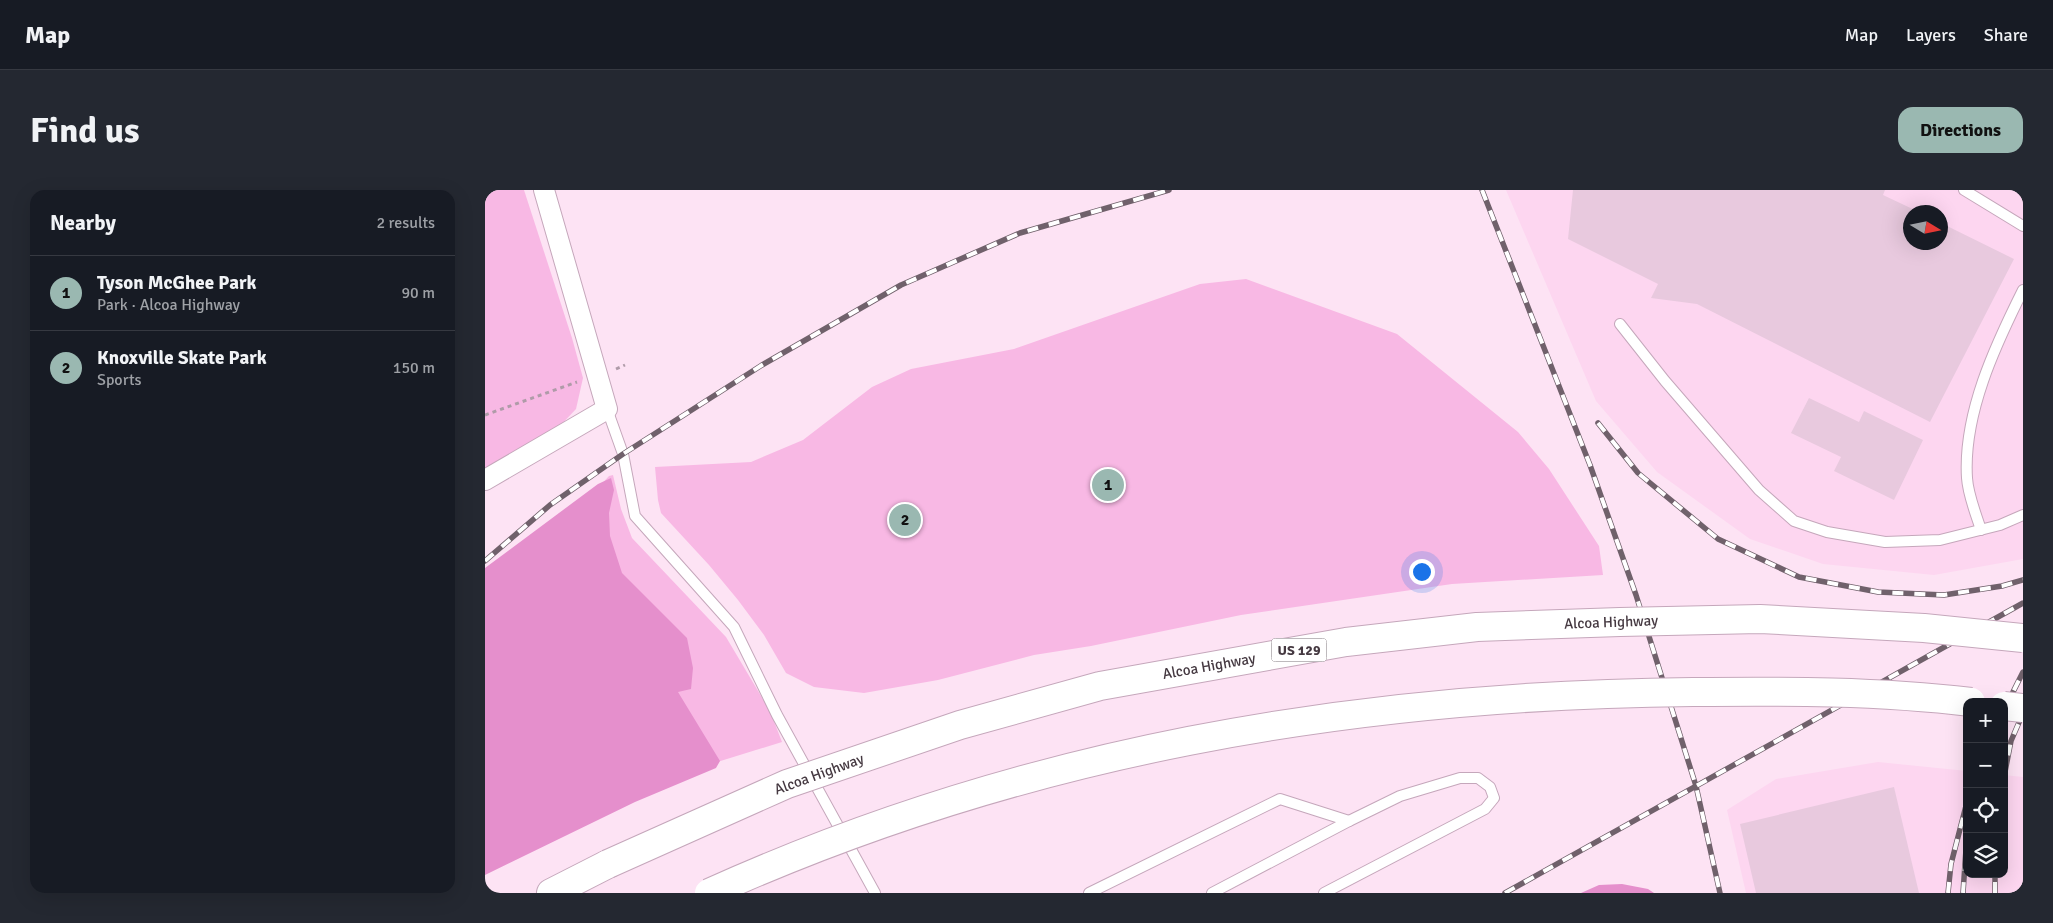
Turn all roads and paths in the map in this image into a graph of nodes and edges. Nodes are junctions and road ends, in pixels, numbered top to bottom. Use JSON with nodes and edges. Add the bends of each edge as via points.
{"nodes":[{"id":1,"x":544,"y":190,"type":"edge"},
{"id":2,"x":1964,"y":190,"type":"edge"},
{"id":3,"x":2023,"y":226,"type":"edge"},
{"id":4,"x":2023,"y":290,"type":"edge"},
{"id":5,"x":1620,"y":324,"type":"dead end"},
{"id":6,"x":625,"y":365,"type":"dead end"},
{"id":7,"x":597,"y":375,"type":"junction"},
{"id":8,"x":607,"y":409,"type":"junction"},
{"id":9,"x":485,"y":415,"type":"edge"},
{"id":10,"x":485,"y":480,"type":"edge"},
{"id":11,"x":2023,"y":515,"type":"edge"},
{"id":12,"x":1981,"y":530,"type":"junction"},
{"id":13,"x":2023,"y":638,"type":"edge"},
{"id":14,"x":1963,"y":701,"type":"edge"},
{"id":15,"x":2008,"y":706,"type":"edge"},
{"id":16,"x":2023,"y":708,"type":"edge"},
{"id":17,"x":1349,"y":821,"type":"junction"},
{"id":18,"x":551,"y":893,"type":"edge"},
{"id":19,"x":709,"y":893,"type":"edge"},
{"id":20,"x":875,"y":893,"type":"edge"},
{"id":21,"x":1089,"y":893,"type":"edge"},
{"id":22,"x":1212,"y":893,"type":"edge"},
{"id":23,"x":1324,"y":893,"type":"edge"}],
"edges":[{"from":1,"to":7,"type":"street"},
{"from":2,"to":3,"type":"lane"},
{"from":4,"to":12,"type":"lane","via":[[2000,335],[1985,375],[1969,436],[1967,480]]},
{"from":5,"to":12,"type":"lane","via":[[1759,490],[1794,521],[1827,532],[1885,542],[1940,540]]},
{"from":6,"to":7,"type":"path"},
{"from":7,"to":8,"type":"street"},
{"from":7,"to":9,"type":"path"},
{"from":8,"to":10,"type":"street"},
{"from":8,"to":20,"type":"lane","via":[[623,454],[635,516],[734,627],[777,716]]},
{"from":11,"to":12,"type":"lane"},
{"from":13,"to":18,"type":"highway","name":"Alcoa Highway","number":"US 129","bridge":true,"via":[[1925,628],[1760,619],[1477,627],[1346,642],[1099,686],[960,726],[787,784]]},
{"from":14,"to":19,"type":"highway","bridge":true,"via":[[1770,691],[1619,692],[1391,708],[1278,724],[1137,750],[1012,781],[881,824]]},
{"from":15,"to":16,"type":"highway","bridge":true},
{"from":17,"to":21,"type":"lane","via":[[1280,799]]},
{"from":17,"to":22,"type":"lane"},
{"from":17,"to":23,"type":"lane","via":[[1400,796],[1460,778],[1478,778],[1491,787],[1494,798],[1485,809]]}]}
